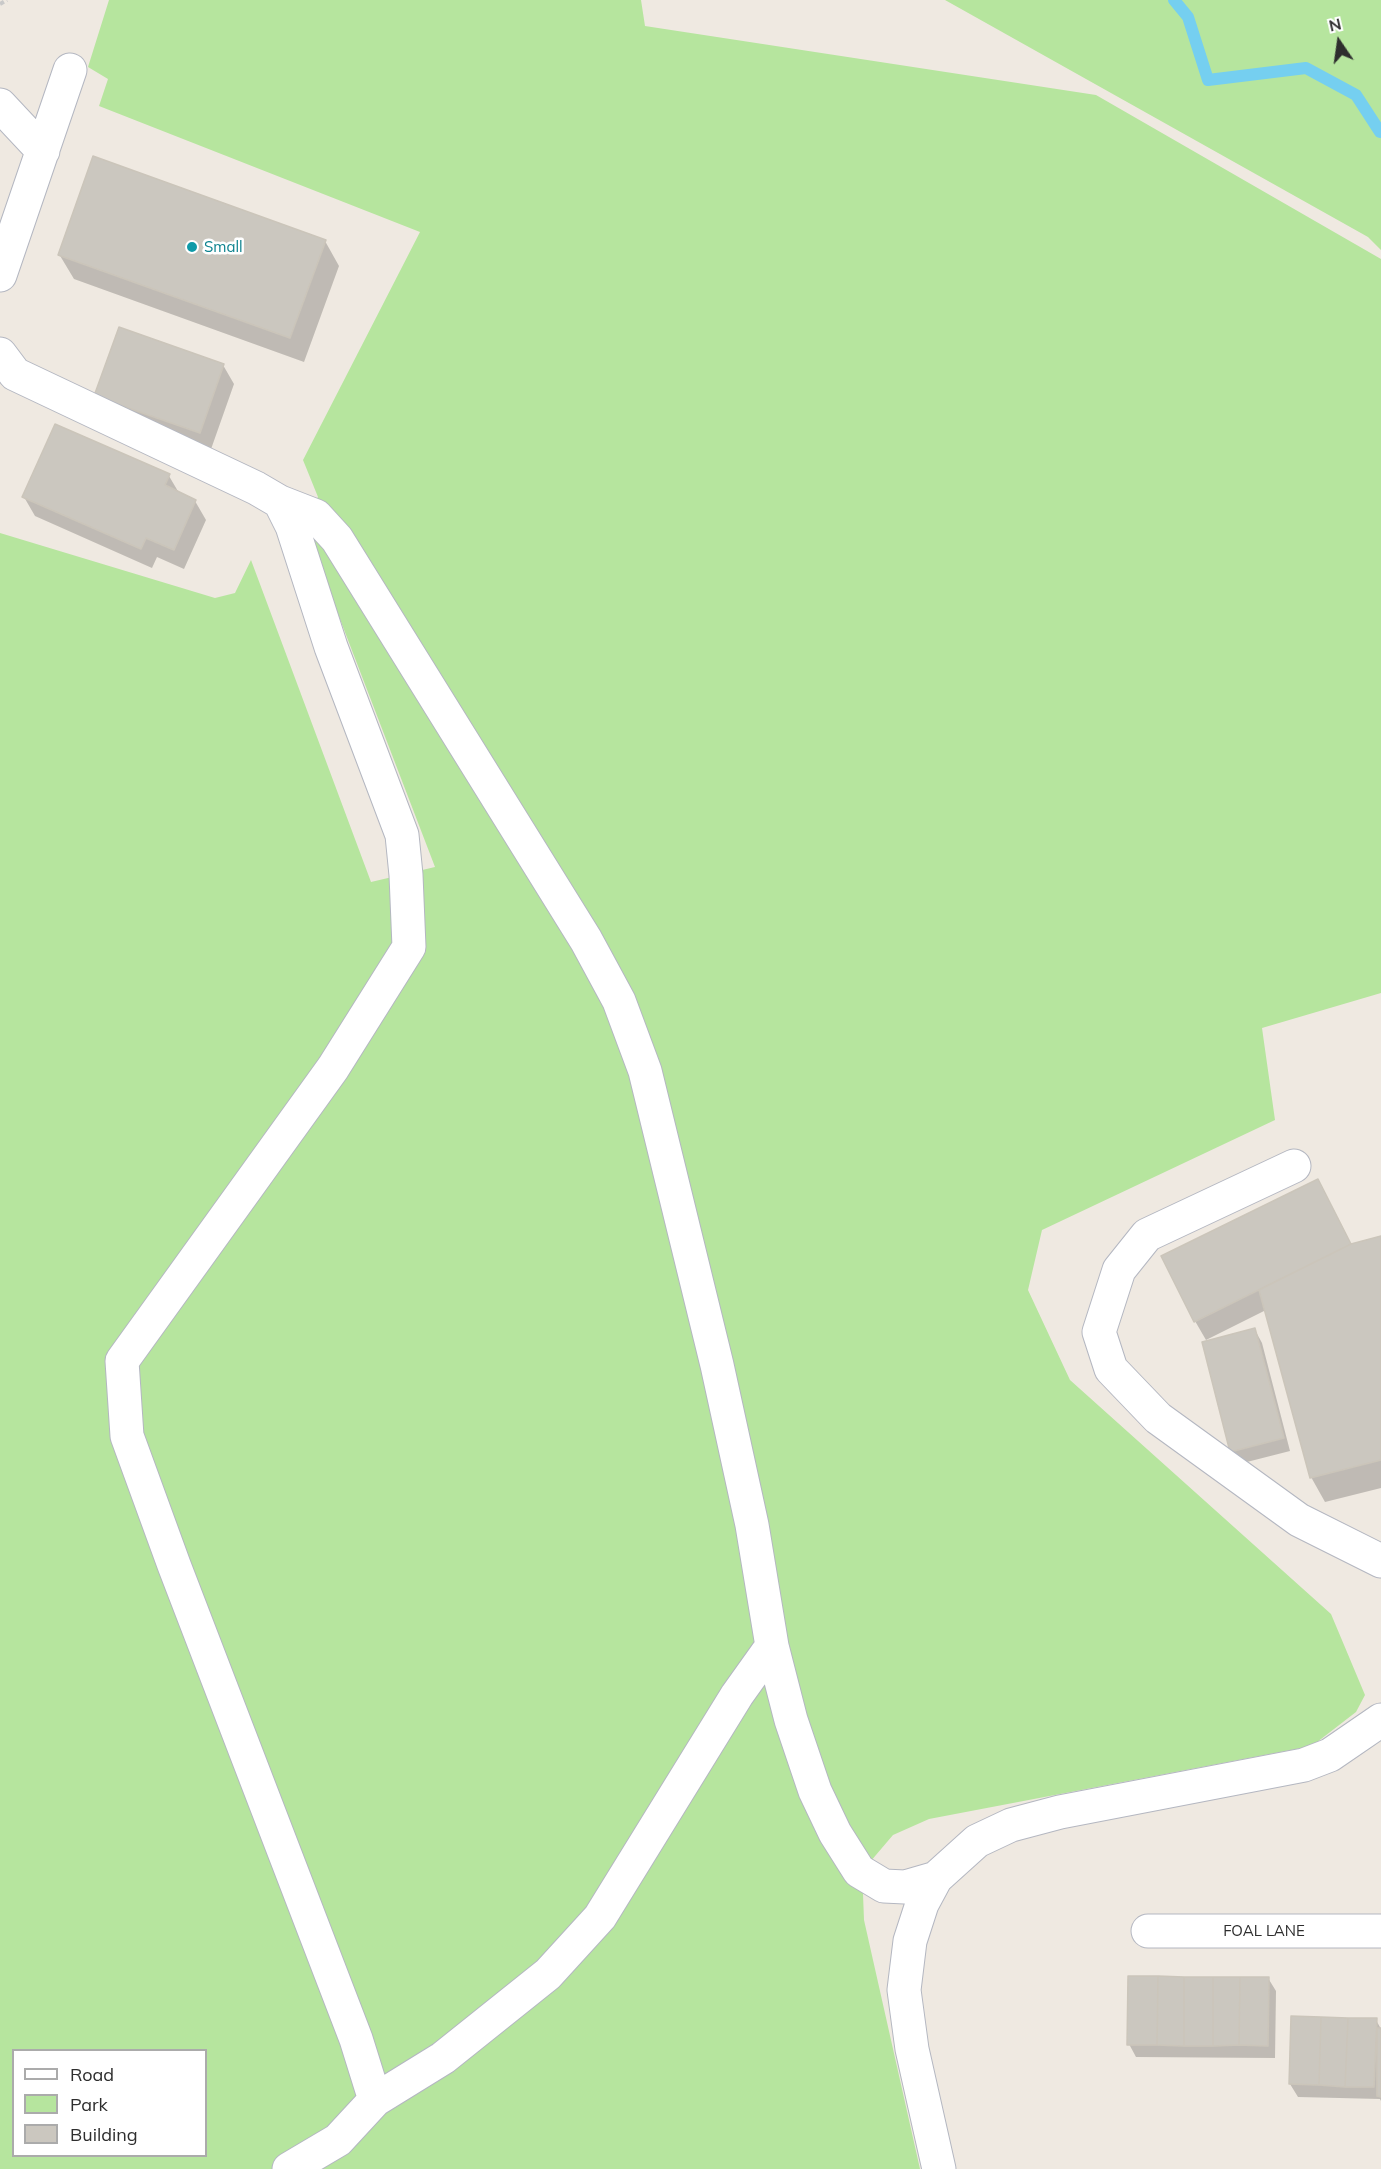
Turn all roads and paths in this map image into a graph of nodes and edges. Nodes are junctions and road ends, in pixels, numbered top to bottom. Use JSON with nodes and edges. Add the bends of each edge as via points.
{"nodes":[{"id":1,"x":7,"y":0,"type":"edge"},
{"id":2,"x":0,"y":4,"type":"edge"},
{"id":3,"x":70,"y":70,"type":"dead end"},
{"id":4,"x":0,"y":105,"type":"edge"},
{"id":5,"x":42,"y":151,"type":"junction"},
{"id":6,"x":0,"y":275,"type":"edge"},
{"id":7,"x":0,"y":354,"type":"edge"},
{"id":8,"x":280,"y":502,"type":"junction"},
{"id":9,"x":1294,"y":1166,"type":"dead end"},
{"id":10,"x":1381,"y":1561,"type":"edge"},
{"id":11,"x":772,"y":1646,"type":"junction"},
{"id":12,"x":1381,"y":1720,"type":"edge"},
{"id":13,"x":936,"y":1878,"type":"junction"},
{"id":14,"x":1148,"y":1931,"type":"dead end"},
{"id":15,"x":1381,"y":1931,"type":"edge"},
{"id":16,"x":375,"y":2100,"type":"junction"},
{"id":17,"x":289,"y":2169,"type":"edge"},
{"id":18,"x":939,"y":2169,"type":"edge"}],
"edges":[{"from":1,"to":2,"type":"path"},
{"from":3,"to":5,"type":"street"},
{"from":4,"to":5,"type":"street"},
{"from":5,"to":6,"type":"street"},
{"from":7,"to":8,"type":"street","via":[[15,374]]},
{"from":8,"to":11,"type":"street","via":[[316,516],[336,539],[586,939],[619,1002],[645,1071],[717,1365],[752,1525]]},
{"from":8,"to":16,"type":"street","via":[[292,526],[331,647],[402,835],[409,947],[333,1068],[122,1361],[128,1436],[357,2038]]},
{"from":9,"to":10,"type":"street","via":[[1147,1235],[1119,1270],[1099,1332],[1111,1369],[1158,1418],[1299,1520]]},
{"from":11,"to":13,"type":"street","via":[[815,1791],[859,1871],[884,1886],[905,1887]]},
{"from":11,"to":16,"type":"street","via":[[737,1695],[600,1917],[548,1974],[444,2058]]},
{"from":12,"to":13,"type":"street","via":[[1330,1755],[1304,1765],[1011,1825],[977,1841]]},
{"from":13,"to":18,"type":"street","via":[[922,1904],[910,1941],[904,1990],[912,2049]]},
{"from":14,"to":15,"type":"street","name":"FOAL LANE"},
{"from":16,"to":17,"type":"street","via":[[338,2140]]}]}
